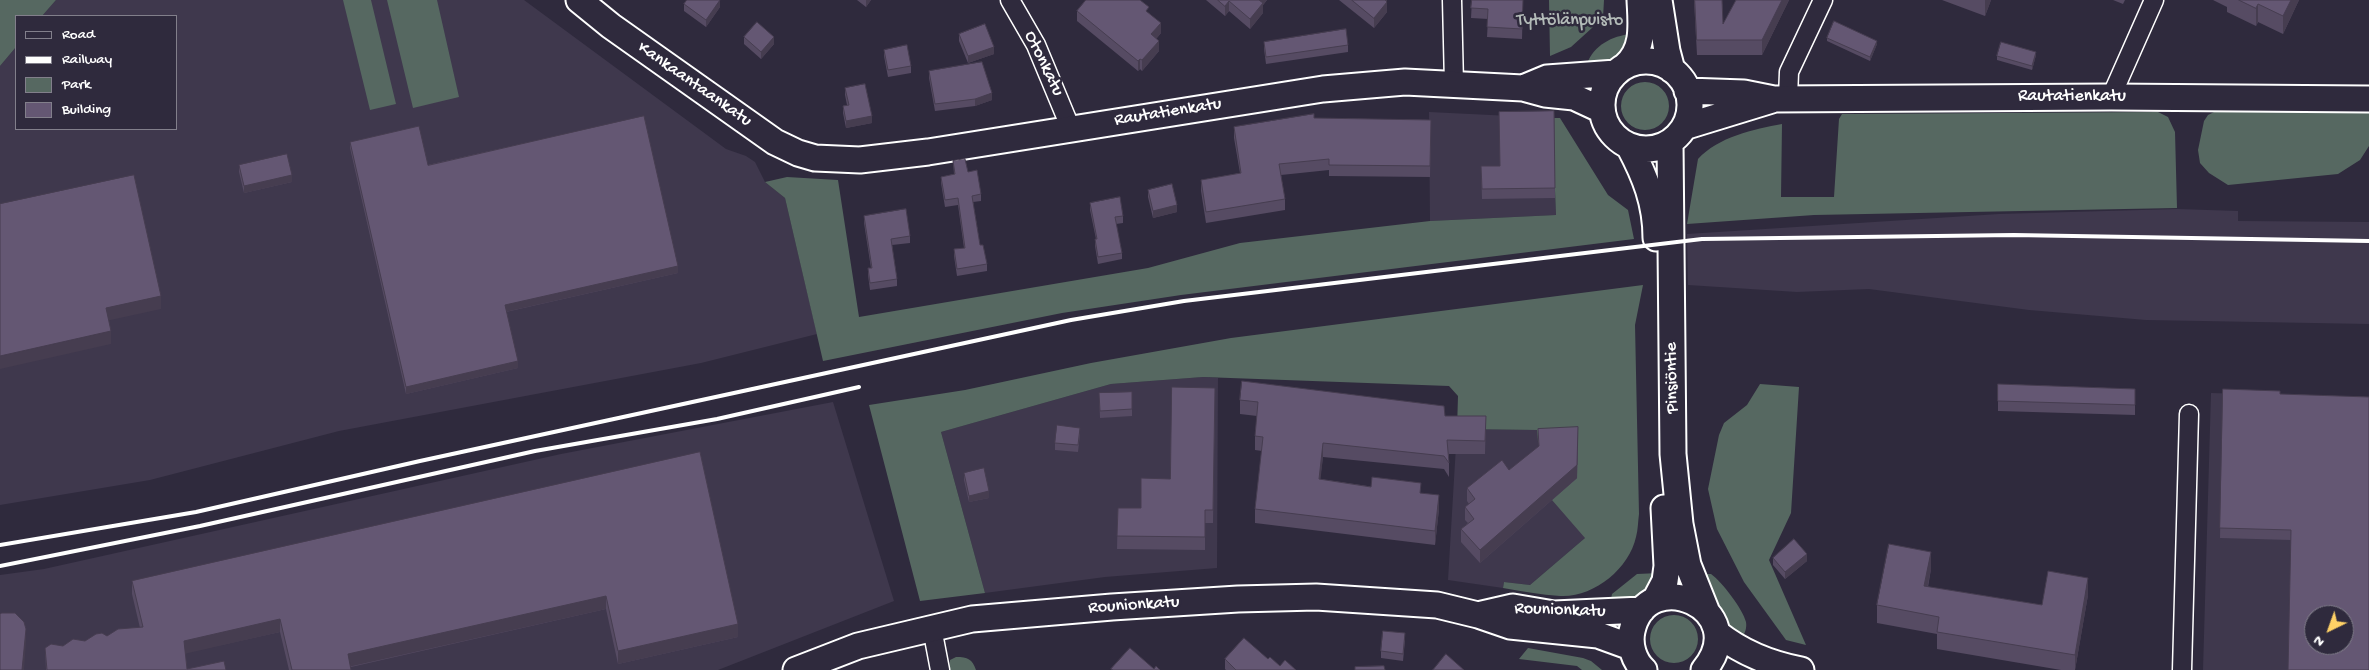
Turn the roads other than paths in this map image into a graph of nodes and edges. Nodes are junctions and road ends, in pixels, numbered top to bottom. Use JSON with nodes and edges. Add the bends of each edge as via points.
{"nodes":[{"id":1,"x":578,"y":0,"type":"edge"},
{"id":2,"x":1010,"y":0,"type":"edge"},
{"id":3,"x":1452,"y":0,"type":"edge"},
{"id":4,"x":1640,"y":0,"type":"edge"},
{"id":5,"x":1659,"y":0,"type":"edge"},
{"id":6,"x":1823,"y":0,"type":"edge"},
{"id":7,"x":2154,"y":0,"type":"edge"},
{"id":8,"x":1621,"y":69,"type":"junction"},
{"id":9,"x":1672,"y":70,"type":"junction"},
{"id":10,"x":1454,"y":84,"type":"junction"},
{"id":11,"x":1523,"y":88,"type":"junction"},
{"id":12,"x":1687,"y":91,"type":"junction"},
{"id":13,"x":2111,"y":96,"type":"junction"},
{"id":14,"x":2369,"y":98,"type":"edge"},
{"id":15,"x":1781,"y":99,"type":"junction"},
{"id":16,"x":1602,"y":110,"type":"junction"},
{"id":17,"x":1071,"y":129,"type":"junction"},
{"id":18,"x":1677,"y":134,"type":"junction"},
{"id":19,"x":1629,"y":146,"type":"junction"},
{"id":20,"x":815,"y":158,"type":"joint"},
{"id":21,"x":2189,"y":414,"type":"dead end"},
{"id":22,"x":1648,"y":605,"type":"junction"},
{"id":23,"x":1706,"y":610,"type":"junction"},
{"id":24,"x":1478,"y":614,"type":"junction"},
{"id":25,"x":932,"y":628,"type":"junction"},
{"id":26,"x":1717,"y":633,"type":"junction"},
{"id":27,"x":1632,"y":647,"type":"junction"},
{"id":28,"x":1791,"y":668,"type":"edge"},
{"id":29,"x":796,"y":670,"type":"edge"},
{"id":30,"x":940,"y":670,"type":"edge"},
{"id":31,"x":1644,"y":670,"type":"edge"},
{"id":32,"x":1704,"y":670,"type":"edge"},
{"id":33,"x":1751,"y":670,"type":"edge"},
{"id":34,"x":2182,"y":670,"type":"edge"}],
"edges":[{"from":1,"to":20,"type":"main road","name":"Kankaantaankatu","via":[[775,142]]},
{"from":2,"to":17,"type":"street","name":"Otonkatu","via":[[1036,45]]},
{"from":3,"to":10,"type":"street"},
{"from":4,"to":8,"type":"main road","via":[[1638,48],[1633,59]]},
{"from":5,"to":9,"type":"main road"},
{"from":6,"to":15,"type":"street","via":[[1789,72]]},
{"from":7,"to":13,"type":"street"},
{"from":8,"to":9,"type":"main road","via":[[1648,61]]},
{"from":8,"to":11,"type":"main road","name":"Rautatienkatu","via":[[1547,78]]},
{"from":8,"to":16,"type":"main road","via":[[1607,84]]},
{"from":9,"to":12,"type":"main road"},
{"from":10,"to":11,"type":"main road","name":"Rautatienkatu"},
{"from":10,"to":17,"type":"main road","name":"Rautatienkatu","via":[[1405,82],[1323,89]]},
{"from":11,"to":16,"type":"main road","name":"Rautatienkatu","via":[[1574,97]]},
{"from":12,"to":15,"type":"main road","name":"Rautatienkatu","via":[[1744,93]]},
{"from":12,"to":18,"type":"main road","via":[[1690,103],[1688,116]]},
{"from":13,"to":14,"type":"main road","name":"Rautatienkatu"},
{"from":13,"to":15,"type":"main road","name":"Rautatienkatu"},
{"from":15,"to":18,"type":"main road","name":"Rautatienkatu"},
{"from":16,"to":19,"type":"main road","via":[[1611,132]]},
{"from":17,"to":20,"type":"main road","name":"Rautatienkatu","via":[[860,160]]},
{"from":18,"to":19,"type":"main road","via":[[1658,148]]},
{"from":18,"to":23,"type":"main road","name":"Pinsiöntie","via":[[1674,454],[1680,524],[1688,565]]},
{"from":19,"to":22,"type":"main road","name":"Pinsiöntie","via":[[1646,178],[1656,218],[1659,406],[1667,566],[1665,581]]},
{"from":21,"to":34,"type":"street"},
{"from":22,"to":23,"type":"main road","name":"Rounionkatu","via":[[1668,596],[1682,597],[1695,601]]},
{"from":22,"to":24,"type":"main road","name":"Rounionkatu","via":[[1554,614],[1513,607]]},
{"from":22,"to":27,"type":"main road","name":"Pinsiöntie","via":[[1635,621]]},
{"from":23,"to":26,"type":"main road","name":"Pinsiöntie"},
{"from":24,"to":25,"type":"main road","name":"Rounionkatu","via":[[1437,605],[1316,597],[1112,606],[972,619]]},
{"from":24,"to":27,"type":"main road","name":"Rounionkatu","via":[[1510,626],[1598,635]]},
{"from":25,"to":29,"type":"main road","name":"Rounionkatu","via":[[858,646]]},
{"from":25,"to":30,"type":"street"},
{"from":26,"to":28,"type":"main road","via":[[1746,652]]},
{"from":26,"to":32,"type":"main road","via":[[1717,647],[1712,661]]},
{"from":27,"to":31,"type":"main road"},
{"from":28,"to":33,"type":"main road"}]}
